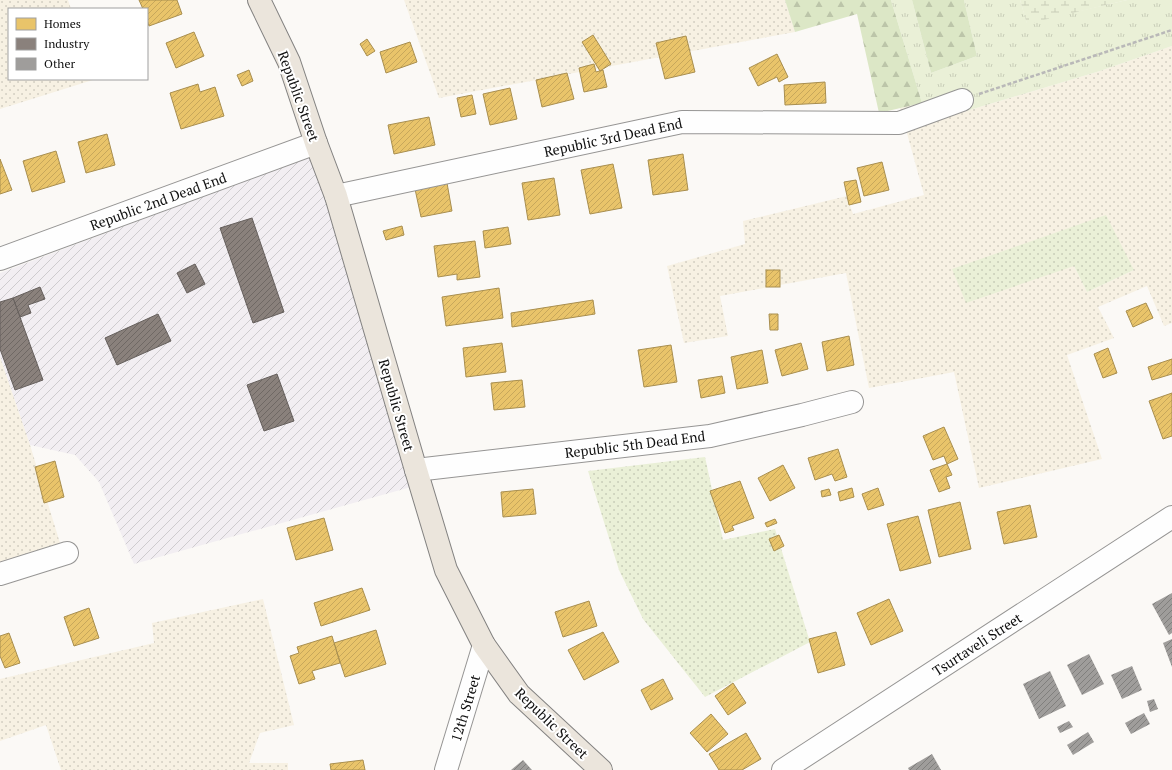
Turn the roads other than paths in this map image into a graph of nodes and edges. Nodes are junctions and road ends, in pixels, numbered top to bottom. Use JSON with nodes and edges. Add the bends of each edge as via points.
{"nodes":[{"id":1,"x":259,"y":0,"type":"edge"},
{"id":2,"x":962,"y":100,"type":"road end"},
{"id":3,"x":316,"y":143,"type":"junction"},
{"id":4,"x":336,"y":196,"type":"junction"},
{"id":5,"x":0,"y":260,"type":"edge"},
{"id":6,"x":852,"y":402,"type":"dead end"},
{"id":7,"x":416,"y":470,"type":"junction"},
{"id":8,"x":1172,"y":517,"type":"edge"},
{"id":9,"x":67,"y":553,"type":"dead end"},
{"id":10,"x":0,"y":574,"type":"edge"},
{"id":11,"x":484,"y":645,"type":"junction"},
{"id":12,"x":446,"y":770,"type":"edge"},
{"id":13,"x":601,"y":770,"type":"edge"},
{"id":14,"x":783,"y":770,"type":"edge"}],
"edges":[{"from":1,"to":3,"type":"main road","name":"Republic Street","via":[[289,62]]},
{"from":2,"to":4,"type":"street","name":"Republic 3rd Dead End","via":[[899,123],[682,122]]},
{"from":3,"to":4,"type":"main road","name":"Republic Street"},
{"from":3,"to":5,"type":"street","name":"Republic 2nd Dead End"},
{"from":4,"to":7,"type":"main road","name":"Republic Street"},
{"from":6,"to":7,"type":"street","name":"Republic 5th Dead End","via":[[710,436]]},
{"from":7,"to":11,"type":"main road","name":"Republic Street","via":[[446,570]]},
{"from":8,"to":14,"type":"street","name":"Tsurtaveli Street"},
{"from":9,"to":10,"type":"street"},
{"from":11,"to":12,"type":"street","name":"12th Street"},
{"from":11,"to":13,"type":"main road","name":"Republic Street","via":[[519,694]]}]}
